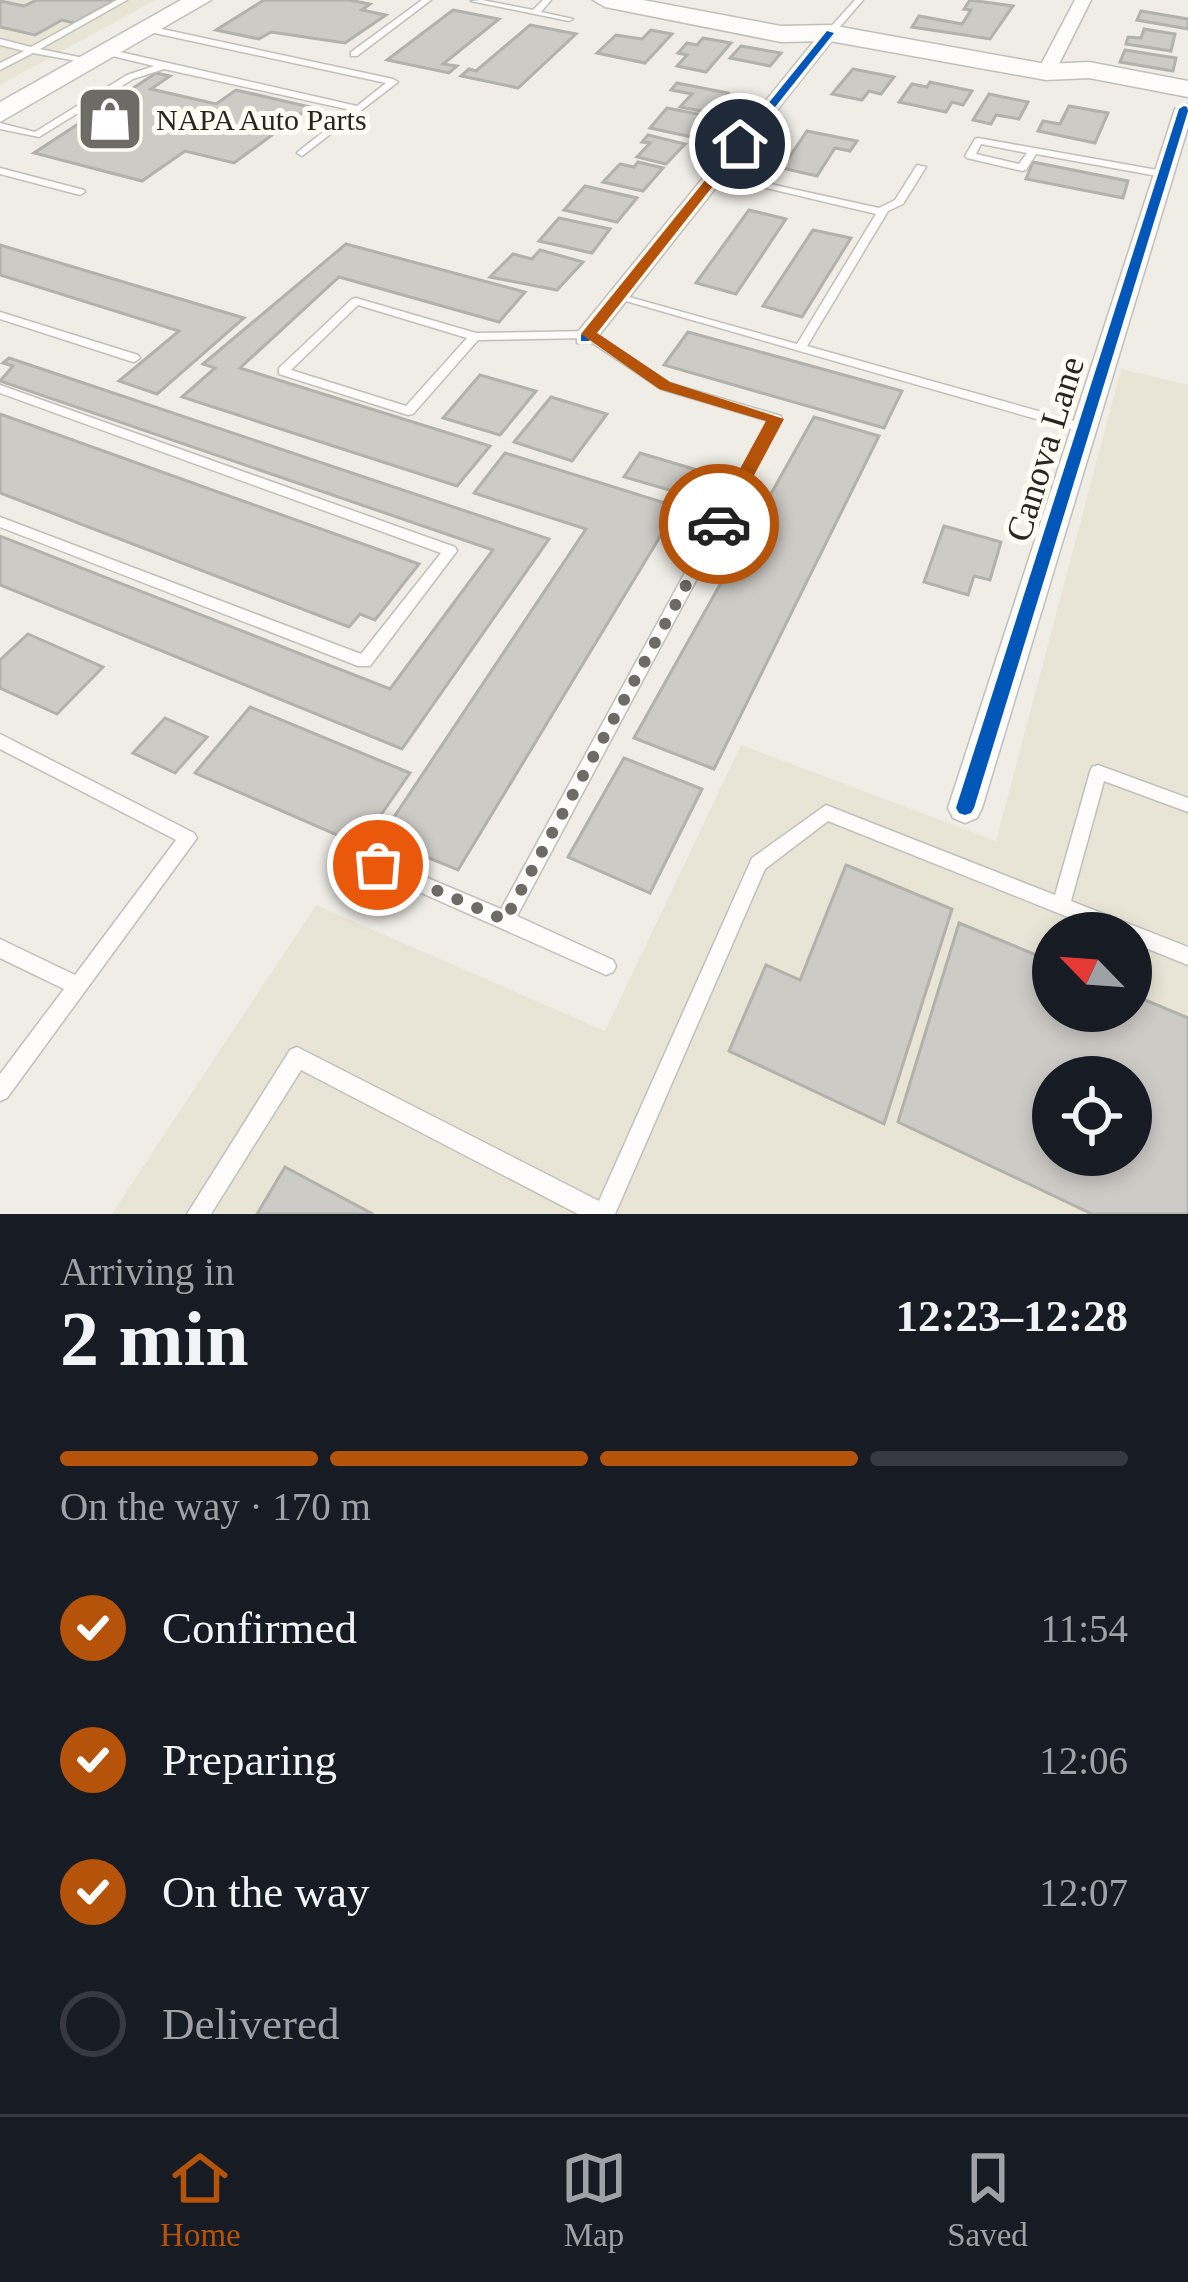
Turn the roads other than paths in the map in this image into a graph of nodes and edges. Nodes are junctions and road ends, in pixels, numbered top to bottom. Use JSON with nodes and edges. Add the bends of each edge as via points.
{"nodes":[{"id":1,"x":123,"y":0,"type":"edge"},
{"id":2,"x":199,"y":0,"type":"edge"},
{"id":3,"x":405,"y":0,"type":"edge"},
{"id":4,"x":548,"y":0,"type":"edge"},
{"id":5,"x":605,"y":0,"type":"edge"},
{"id":6,"x":705,"y":0,"type":"edge"},
{"id":7,"x":859,"y":0,"type":"edge"},
{"id":8,"x":1083,"y":0,"type":"edge"},
{"id":9,"x":475,"y":1,"type":"edge"},
{"id":10,"x":424,"y":2,"type":"edge"},
{"id":11,"x":637,"y":3,"type":"edge"},
{"id":12,"x":535,"y":13,"type":"junction"},
{"id":13,"x":569,"y":20,"type":"dead end"},
{"id":14,"x":148,"y":29,"type":"junction"},
{"id":15,"x":830,"y":33,"type":"junction"},
{"id":16,"x":0,"y":42,"type":"edge"},
{"id":17,"x":32,"y":50,"type":"junction"},
{"id":18,"x":354,"y":54,"type":"dead end"},
{"id":19,"x":98,"y":57,"type":"junction"},
{"id":20,"x":164,"y":66,"type":"junction"},
{"id":21,"x":0,"y":67,"type":"edge"},
{"id":22,"x":1046,"y":72,"type":"junction"},
{"id":23,"x":1187,"y":103,"type":"edge"},
{"id":24,"x":358,"y":109,"type":"junction"},
{"id":25,"x":0,"y":114,"type":"edge"},
{"id":26,"x":0,"y":126,"type":"edge"},
{"id":27,"x":302,"y":153,"type":"dead end"},
{"id":28,"x":1032,"y":153,"type":"junction"},
{"id":29,"x":921,"y":167,"type":"dead end"},
{"id":30,"x":0,"y":171,"type":"edge"},
{"id":31,"x":1163,"y":174,"type":"junction"},
{"id":32,"x":716,"y":175,"type":"junction"},
{"id":33,"x":80,"y":192,"type":"dead end"},
{"id":34,"x":882,"y":212,"type":"junction"},
{"id":35,"x":617,"y":297,"type":"junction"},
{"id":36,"x":0,"y":315,"type":"edge"},
{"id":37,"x":587,"y":336,"type":"junction"},
{"id":38,"x":475,"y":337,"type":"junction"},
{"id":39,"x":800,"y":348,"type":"junction"},
{"id":40,"x":134,"y":358,"type":"dead end"},
{"id":41,"x":0,"y":388,"type":"edge"},
{"id":42,"x":1083,"y":428,"type":"junction"},
{"id":43,"x":0,"y":522,"type":"edge"},
{"id":44,"x":0,"y":741,"type":"edge"},
{"id":45,"x":1188,"y":805,"type":"edge"},
{"id":46,"x":965,"y":808,"type":"dead end"},
{"id":47,"x":378,"y":865,"type":"dead end"},
{"id":48,"x":1061,"y":905,"type":"junction"},
{"id":49,"x":505,"y":920,"type":"junction"},
{"id":50,"x":0,"y":948,"type":"edge"},
{"id":51,"x":1188,"y":956,"type":"edge"},
{"id":52,"x":606,"y":965,"type":"dead end"},
{"id":53,"x":78,"y":986,"type":"junction"},
{"id":54,"x":0,"y":1091,"type":"edge"},
{"id":55,"x":198,"y":1214,"type":"edge"},
{"id":56,"x":602,"y":1214,"type":"edge"}],
"edges":[{"from":1,"to":17,"type":"lane"},
{"from":2,"to":14,"type":"main road"},
{"from":3,"to":10,"type":"lane"},
{"from":4,"to":12,"type":"lane"},
{"from":5,"to":11,"type":"main road"},
{"from":6,"to":15,"type":"main road","via":[[796,17]]},
{"from":7,"to":15,"type":"lane"},
{"from":8,"to":22,"type":"street"},
{"from":9,"to":12,"type":"lane"},
{"from":10,"to":18,"type":"lane"},
{"from":11,"to":15,"type":"main road","via":[[781,34]]},
{"from":12,"to":13,"type":"lane"},
{"from":14,"to":19,"type":"main road"},
{"from":14,"to":24,"type":"lane","via":[[393,82]]},
{"from":15,"to":22,"type":"main road"},
{"from":15,"to":32,"type":"street"},
{"from":16,"to":17,"type":"lane"},
{"from":17,"to":19,"type":"lane"},
{"from":17,"to":21,"type":"lane"},
{"from":19,"to":20,"type":"lane"},
{"from":19,"to":25,"type":"main road"},
{"from":20,"to":24,"type":"lane"},
{"from":20,"to":26,"type":"lane","via":[[130,77],[36,135]]},
{"from":22,"to":23,"type":"main road","via":[[1081,90]]},
{"from":23,"to":31,"type":"street","name":"Canova Lane"},
{"from":24,"to":27,"type":"lane"},
{"from":28,"to":28,"type":"lane","via":[[1022,168],[970,156],[978,141]]},
{"from":28,"to":31,"type":"lane"},
{"from":29,"to":34,"type":"lane","via":[[899,202]]},
{"from":30,"to":33,"type":"lane"},
{"from":31,"to":42,"type":"street","name":"Canova Lane"},
{"from":32,"to":34,"type":"lane"},
{"from":32,"to":35,"type":"street"},
{"from":34,"to":39,"type":"lane"},
{"from":35,"to":37,"type":"street"},
{"from":35,"to":39,"type":"lane"},
{"from":36,"to":40,"type":"lane"},
{"from":37,"to":38,"type":"lane"},
{"from":37,"to":49,"type":"lane","via":[[664,386],[776,419]]},
{"from":38,"to":38,"type":"lane","via":[[356,301],[283,371],[408,412]]},
{"from":39,"to":42,"type":"lane"},
{"from":41,"to":43,"type":"lane","via":[[450,551],[364,662]]},
{"from":42,"to":46,"type":"street","name":"Canova Lane"},
{"from":44,"to":53,"type":"lane","via":[[188,838]]},
{"from":45,"to":48,"type":"lane","via":[[1098,772]]},
{"from":47,"to":49,"type":"lane"},
{"from":48,"to":51,"type":"lane"},
{"from":48,"to":56,"type":"lane","via":[[826,812],[758,864]]},
{"from":49,"to":52,"type":"lane"},
{"from":50,"to":53,"type":"lane"},
{"from":53,"to":54,"type":"lane"},
{"from":55,"to":56,"type":"lane","via":[[297,1058]]}]}
